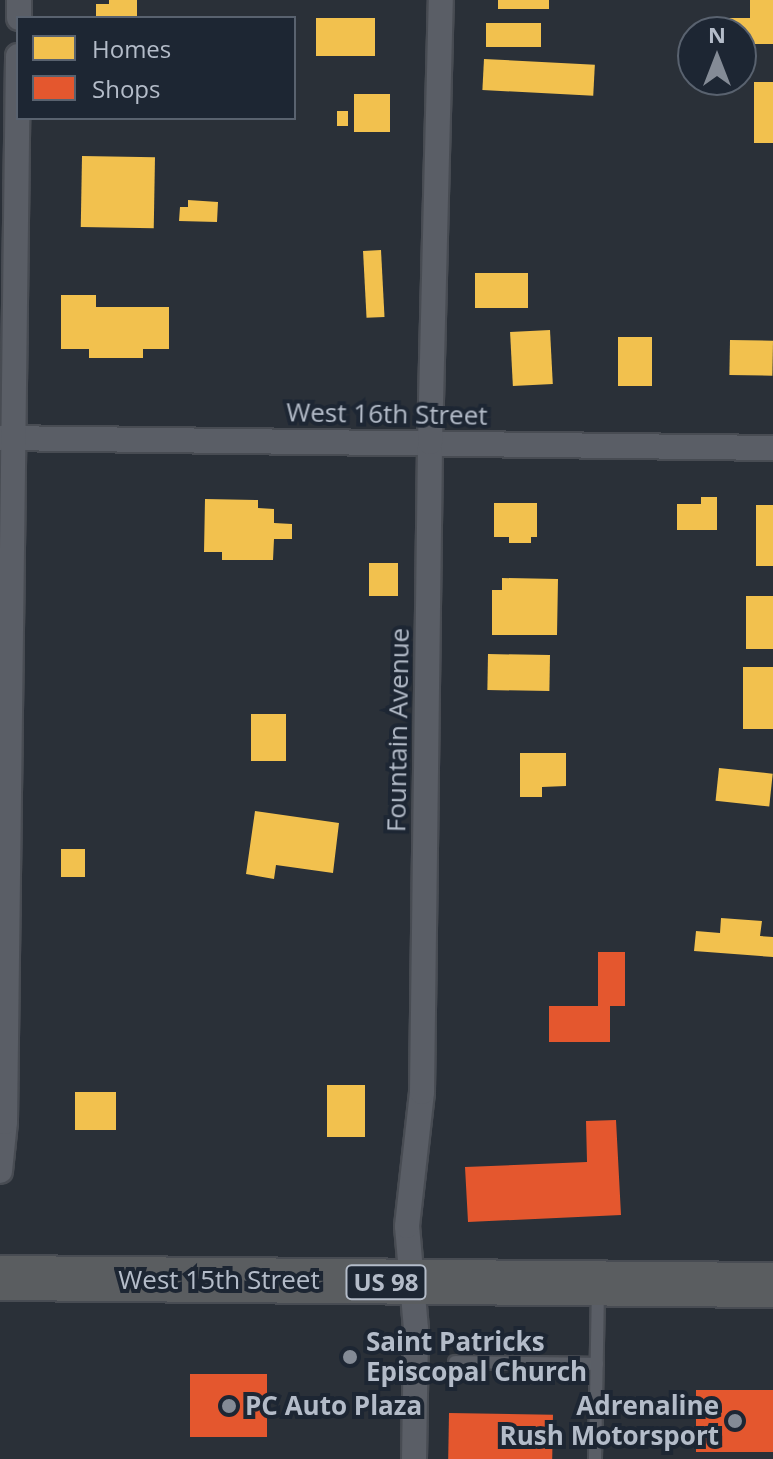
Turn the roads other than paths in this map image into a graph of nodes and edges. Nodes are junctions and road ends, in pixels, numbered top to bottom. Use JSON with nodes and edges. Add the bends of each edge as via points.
{"nodes":[{"id":1,"x":441,"y":0,"type":"edge"},
{"id":2,"x":16,"y":120,"type":"edge"},
{"id":3,"x":6,"y":438,"type":"edge"},
{"id":4,"x":430,"y":442,"type":"junction"},
{"id":5,"x":773,"y":448,"type":"edge"},
{"id":6,"x":6,"y":520,"type":"edge"},
{"id":7,"x":4,"y":786,"type":"edge"},
{"id":8,"x":0,"y":1171,"type":"edge"},
{"id":9,"x":0,"y":1278,"type":"edge"},
{"id":10,"x":412,"y":1282,"type":"junction"},
{"id":11,"x":599,"y":1283,"type":"junction"},
{"id":12,"x":773,"y":1285,"type":"edge"},
{"id":13,"x":455,"y":1362,"type":"dead end"},
{"id":14,"x":597,"y":1364,"type":"junction"},
{"id":15,"x":414,"y":1459,"type":"edge"},
{"id":16,"x":595,"y":1459,"type":"edge"}],
"edges":[{"from":1,"to":4,"type":"street","name":"Fountain Avenue"},
{"from":2,"to":3,"type":"street"},
{"from":3,"to":4,"type":"street","name":"West 16th Street"},
{"from":3,"to":6,"type":"street"},
{"from":4,"to":5,"type":"street","name":"West 16th Street"},
{"from":4,"to":10,"type":"street","name":"Fountain Avenue","via":[[422,1092],[407,1226]]},
{"from":6,"to":7,"type":"street"},
{"from":7,"to":8,"type":"street","via":[[5,1122]]},
{"from":9,"to":10,"type":"highway","name":"West 15th Street","number":"US 98"},
{"from":10,"to":11,"type":"highway","name":"West 15th Street","number":"US 98"},
{"from":10,"to":15,"type":"street","name":"Fountain Avenue"},
{"from":11,"to":12,"type":"highway","name":"West 15th Street","number":"US 98"},
{"from":11,"to":14,"type":"lane"},
{"from":13,"to":14,"type":"lane"},
{"from":14,"to":16,"type":"lane"}]}
